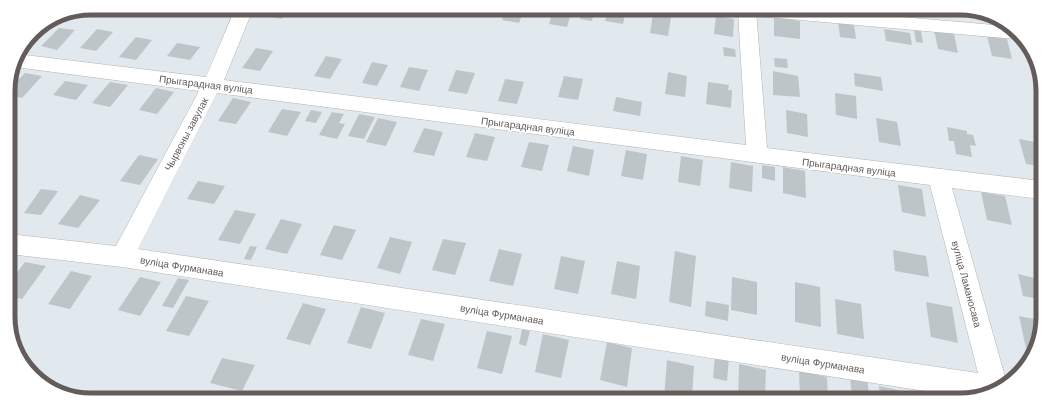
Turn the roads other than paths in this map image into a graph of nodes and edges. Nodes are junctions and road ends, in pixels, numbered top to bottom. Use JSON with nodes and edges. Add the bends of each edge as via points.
{"nodes":[{"id":1,"x":241,"y":15,"type":"edge"},
{"id":2,"x":747,"y":15,"type":"edge"},
{"id":3,"x":812,"y":15,"type":"edge"},
{"id":4,"x":1008,"y":32,"type":"edge"},
{"id":5,"x":22,"y":61,"type":"edge"},
{"id":6,"x":212,"y":85,"type":"junction"},
{"id":7,"x":757,"y":155,"type":"junction"},
{"id":8,"x":939,"y":178,"type":"junction"},
{"id":9,"x":1036,"y":189,"type":"edge"},
{"id":10,"x":15,"y":245,"type":"edge"},
{"id":11,"x":122,"y":257,"type":"junction"},
{"id":12,"x":994,"y":385,"type":"edge"},
{"id":13,"x":987,"y":388,"type":"edge"}],
"edges":[{"from":1,"to":6,"type":"street","name":"Чырвоны завулак"},
{"from":2,"to":7,"type":"street"},
{"from":3,"to":4,"type":"street"},
{"from":5,"to":6,"type":"street","name":"Прыгарадная вуліца"},
{"from":6,"to":7,"type":"street","name":"Прыгарадная вуліца"},
{"from":6,"to":11,"type":"street","name":"Чырвоны завулак"},
{"from":7,"to":8,"type":"street","name":"Прыгарадная вуліца"},
{"from":8,"to":9,"type":"street","name":"Прыгарадная вуліца"},
{"from":8,"to":12,"type":"street","name":"вуліца Ламаносава"},
{"from":10,"to":11,"type":"street","name":"вуліца Фурманава"},
{"from":11,"to":13,"type":"street","name":"вуліца Фурманава"}]}
